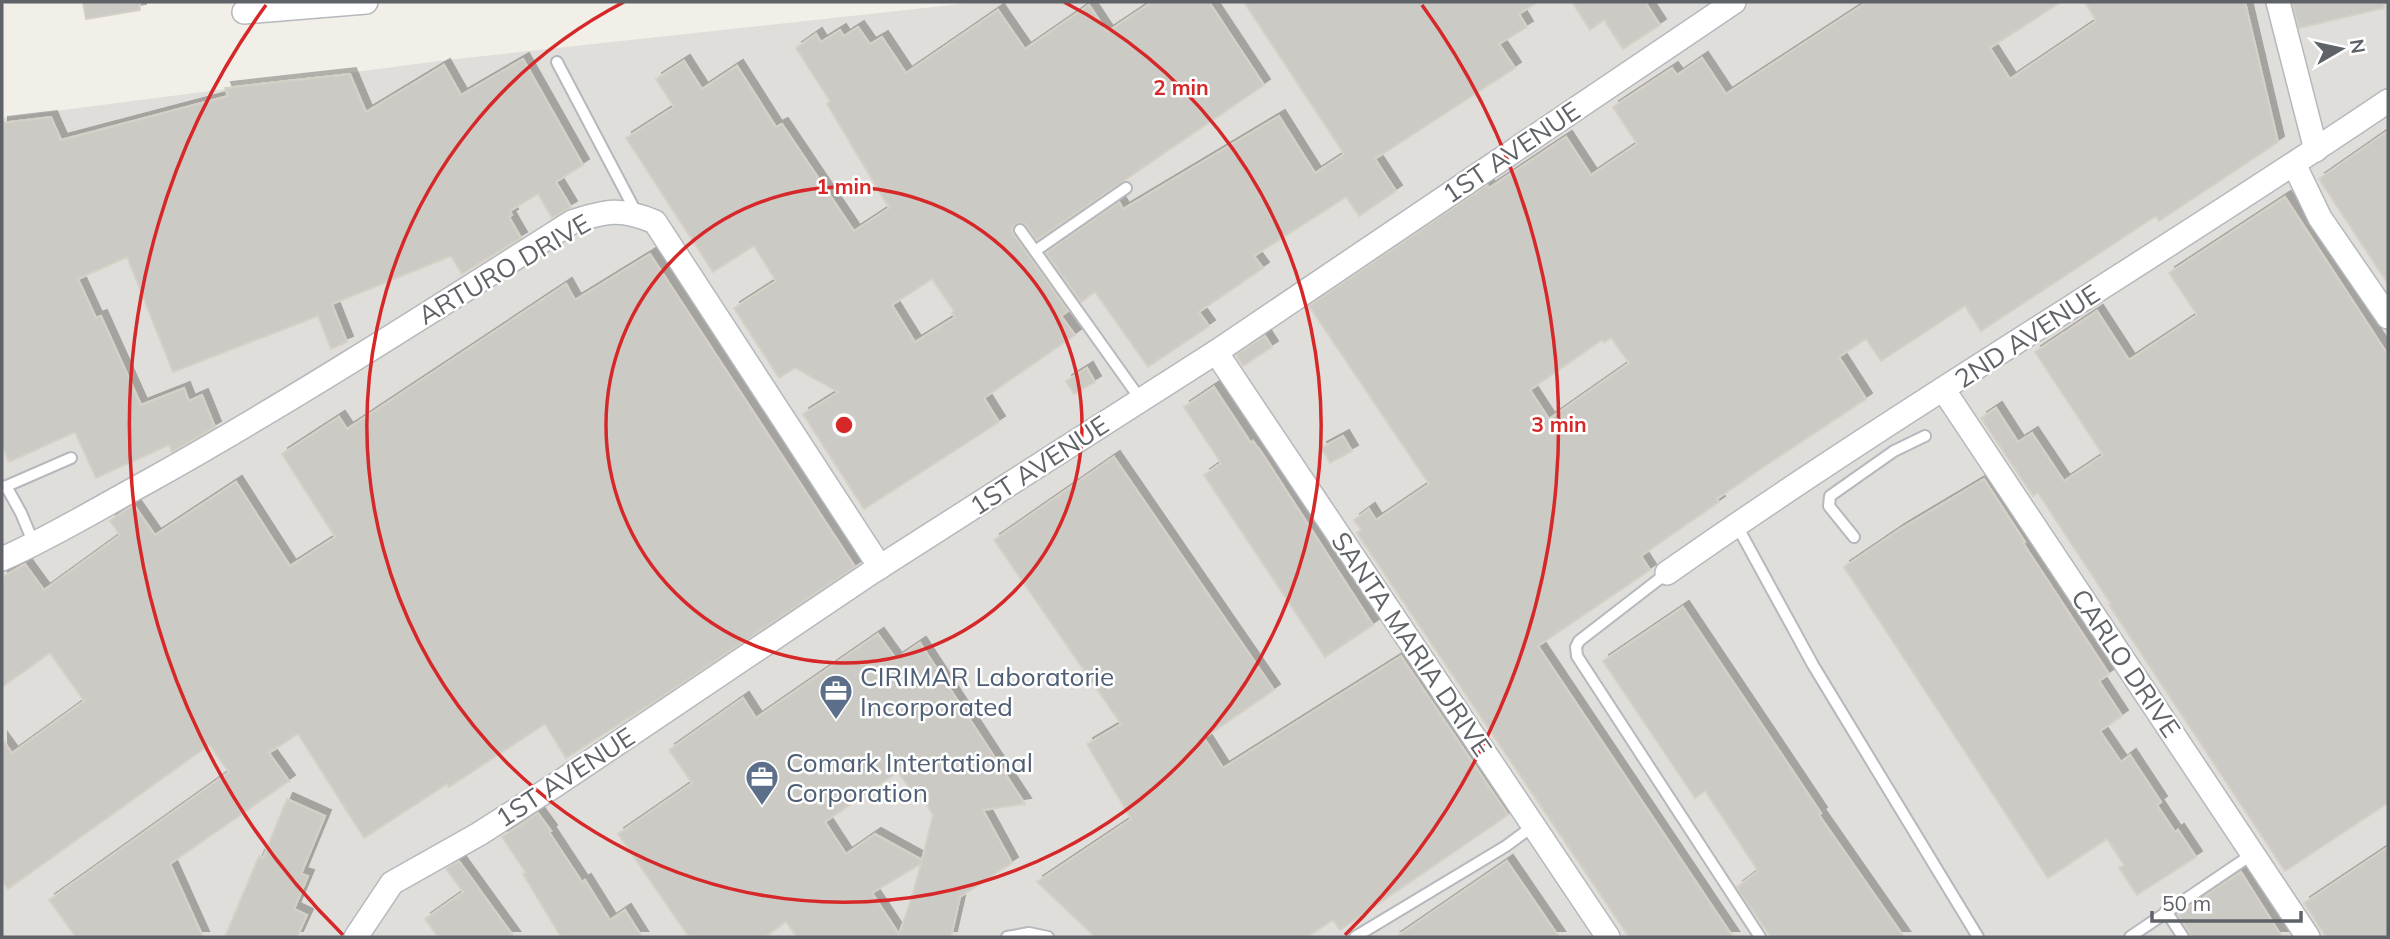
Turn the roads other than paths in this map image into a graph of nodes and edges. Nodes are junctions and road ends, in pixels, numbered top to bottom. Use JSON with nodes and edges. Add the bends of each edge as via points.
{"nodes":[{"id":1,"x":366,"y":2,"type":"edge"},
{"id":2,"x":1734,"y":2,"type":"edge"},
{"id":3,"x":2278,"y":2,"type":"edge"},
{"id":4,"x":243,"y":7,"type":"edge"},
{"id":5,"x":557,"y":62,"type":"dead end"},
{"id":6,"x":2388,"y":101,"type":"edge"},
{"id":7,"x":2316,"y":150,"type":"junction"},
{"id":8,"x":2294,"y":164,"type":"junction"},
{"id":9,"x":1126,"y":188,"type":"dead end"},
{"id":10,"x":636,"y":214,"type":"junction"},
{"id":11,"x":1020,"y":230,"type":"dead end"},
{"id":12,"x":1035,"y":251,"type":"junction"},
{"id":13,"x":2388,"y":317,"type":"edge"},
{"id":14,"x":1216,"y":352,"type":"junction"},
{"id":15,"x":1943,"y":389,"type":"junction"},
{"id":16,"x":1141,"y":400,"type":"junction"},
{"id":17,"x":1925,"y":436,"type":"dead end"},
{"id":18,"x":71,"y":458,"type":"dead end"},
{"id":19,"x":4,"y":487,"type":"edge"},
{"id":20,"x":1736,"y":524,"type":"junction"},
{"id":21,"x":1854,"y":537,"type":"dead end"},
{"id":22,"x":34,"y":544,"type":"junction"},
{"id":23,"x":2,"y":559,"type":"edge"},
{"id":24,"x":880,"y":566,"type":"junction"},
{"id":25,"x":1667,"y":573,"type":"joint"},
{"id":26,"x":1533,"y":825,"type":"junction"},
{"id":27,"x":2254,"y":853,"type":"junction"},
{"id":28,"x":2166,"y":911,"type":"junction"},
{"id":29,"x":356,"y":937,"type":"edge"},
{"id":30,"x":1007,"y":937,"type":"edge"},
{"id":31,"x":1048,"y":937,"type":"edge"},
{"id":32,"x":1355,"y":937,"type":"edge"},
{"id":33,"x":1608,"y":937,"type":"edge"},
{"id":34,"x":1760,"y":937,"type":"edge"},
{"id":35,"x":1978,"y":937,"type":"edge"},
{"id":36,"x":2130,"y":937,"type":"edge"},
{"id":37,"x":2183,"y":937,"type":"edge"},
{"id":38,"x":2308,"y":937,"type":"edge"}],
"edges":[{"from":1,"to":4,"type":"street"},
{"from":2,"to":14,"type":"street","name":"1ST AVENUE"},
{"from":3,"to":7,"type":"street"},
{"from":5,"to":10,"type":"lane"},
{"from":6,"to":7,"type":"street","name":"2ND AVENUE"},
{"from":7,"to":8,"type":"street","name":"2ND AVENUE"},
{"from":8,"to":13,"type":"street","via":[[2320,218]]},
{"from":8,"to":15,"type":"street","name":"2ND AVENUE"},
{"from":9,"to":12,"type":"lane"},
{"from":10,"to":22,"type":"street","name":"ARTURO DRIVE","via":[[604,212],[572,222],[205,450]]},
{"from":10,"to":24,"type":"street","via":[[655,222]]},
{"from":11,"to":12,"type":"lane"},
{"from":12,"to":16,"type":"lane"},
{"from":14,"to":16,"type":"street","name":"1ST AVENUE"},
{"from":14,"to":26,"type":"street","name":"SANTA MARIA DRIVE"},
{"from":15,"to":20,"type":"street","name":"2ND AVENUE"},
{"from":15,"to":27,"type":"street","name":"CARLO DRIVE"},
{"from":16,"to":24,"type":"street","name":"1ST AVENUE"},
{"from":17,"to":21,"type":"lane","via":[[1894,451],[1830,496],[1829,506]]},
{"from":18,"to":19,"type":"lane"},
{"from":19,"to":22,"type":"lane"},
{"from":20,"to":25,"type":"street","name":"2ND AVENUE"},
{"from":20,"to":35,"type":"lane","via":[[1813,665]]},
{"from":22,"to":23,"type":"street","name":"ARTURO DRIVE"},
{"from":24,"to":29,"type":"street","name":"1ST AVENUE","via":[[479,834],[392,883]]},
{"from":25,"to":34,"type":"lane","via":[[1579,641],[1577,656]]},
{"from":26,"to":32,"type":"lane"},
{"from":26,"to":33,"type":"street","name":"SANTA MARIA DRIVE"},
{"from":27,"to":28,"type":"lane"},
{"from":27,"to":38,"type":"street","name":"CARLO DRIVE"},
{"from":28,"to":36,"type":"lane"},
{"from":28,"to":37,"type":"lane"},
{"from":30,"to":31,"type":"lane","via":[[1029,933]]}]}
